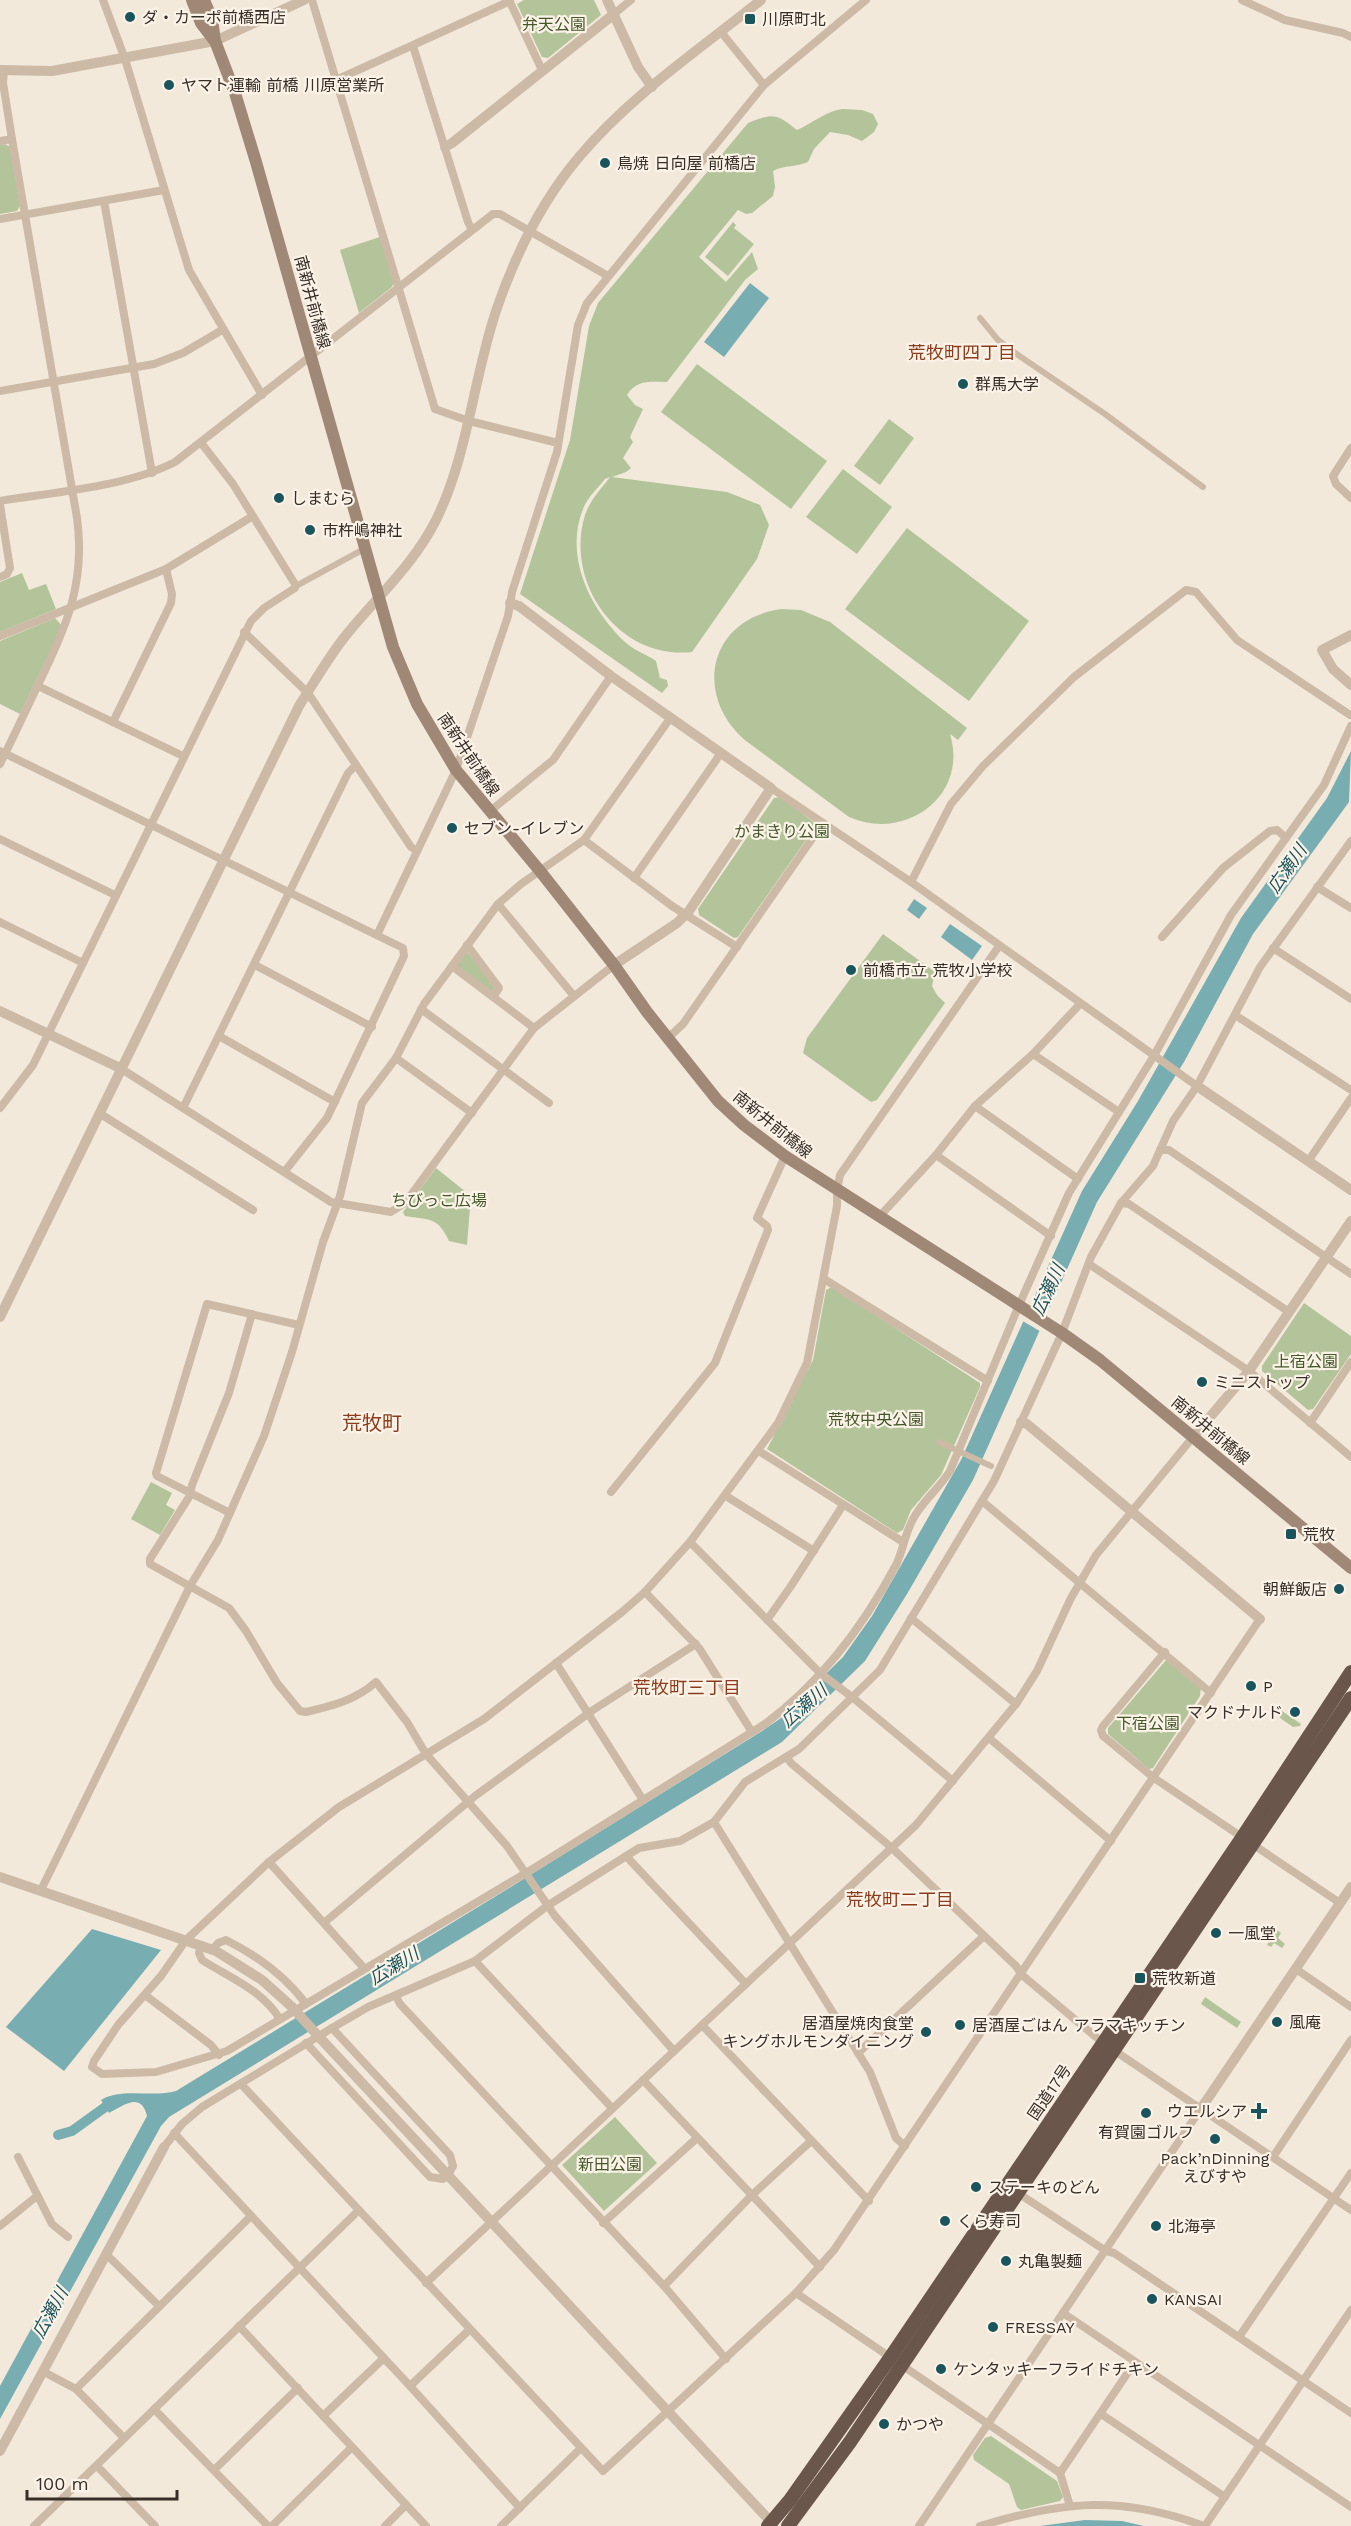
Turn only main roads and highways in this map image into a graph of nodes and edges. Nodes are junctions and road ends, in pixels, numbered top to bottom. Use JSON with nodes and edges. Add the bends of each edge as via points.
{"nodes":[{"id":1,"x":192,"y":0,"type":"edge"},
{"id":2,"x":204,"y":0,"type":"edge"},
{"id":3,"x":215,"y":40,"type":"junction"},
{"id":4,"x":1351,"y":1568,"type":"edge"},
{"id":5,"x":1351,"y":1672,"type":"edge"},
{"id":6,"x":1351,"y":1698,"type":"edge"},
{"id":7,"x":1247,"y":1841,"type":"junction"},
{"id":8,"x":1108,"y":2047,"type":"junction"},
{"id":9,"x":895,"y":2362,"type":"junction"},
{"id":10,"x":769,"y":2524,"type":"edge"},
{"id":11,"x":788,"y":2526,"type":"edge"}],
"edges":[{"from":1,"to":3,"type":"main road","name":"南新井前橋線","via":[[201,23]]},
{"from":2,"to":3,"type":"main road","name":"南新井前橋線"},
{"from":3,"to":4,"type":"main road","name":"南新井前橋線","via":[[253,152],[378,599],[406,681],[456,770],[540,871],[718,1101],[744,1125],[785,1156],[1101,1360]]},
{"from":5,"to":7,"type":"highway","name":"国道17号"},
{"from":6,"to":7,"type":"highway","name":"国道17号"},
{"from":7,"to":8,"type":"highway","name":"国道17号"},
{"from":8,"to":9,"type":"highway","name":"国道17号"},
{"from":8,"to":9,"type":"highway","name":"国道17号","via":[[1018,2193]]},
{"from":9,"to":10,"type":"highway","name":"国道17号"},
{"from":9,"to":11,"type":"highway","name":"国道17号","via":[[850,2442]]}]}
